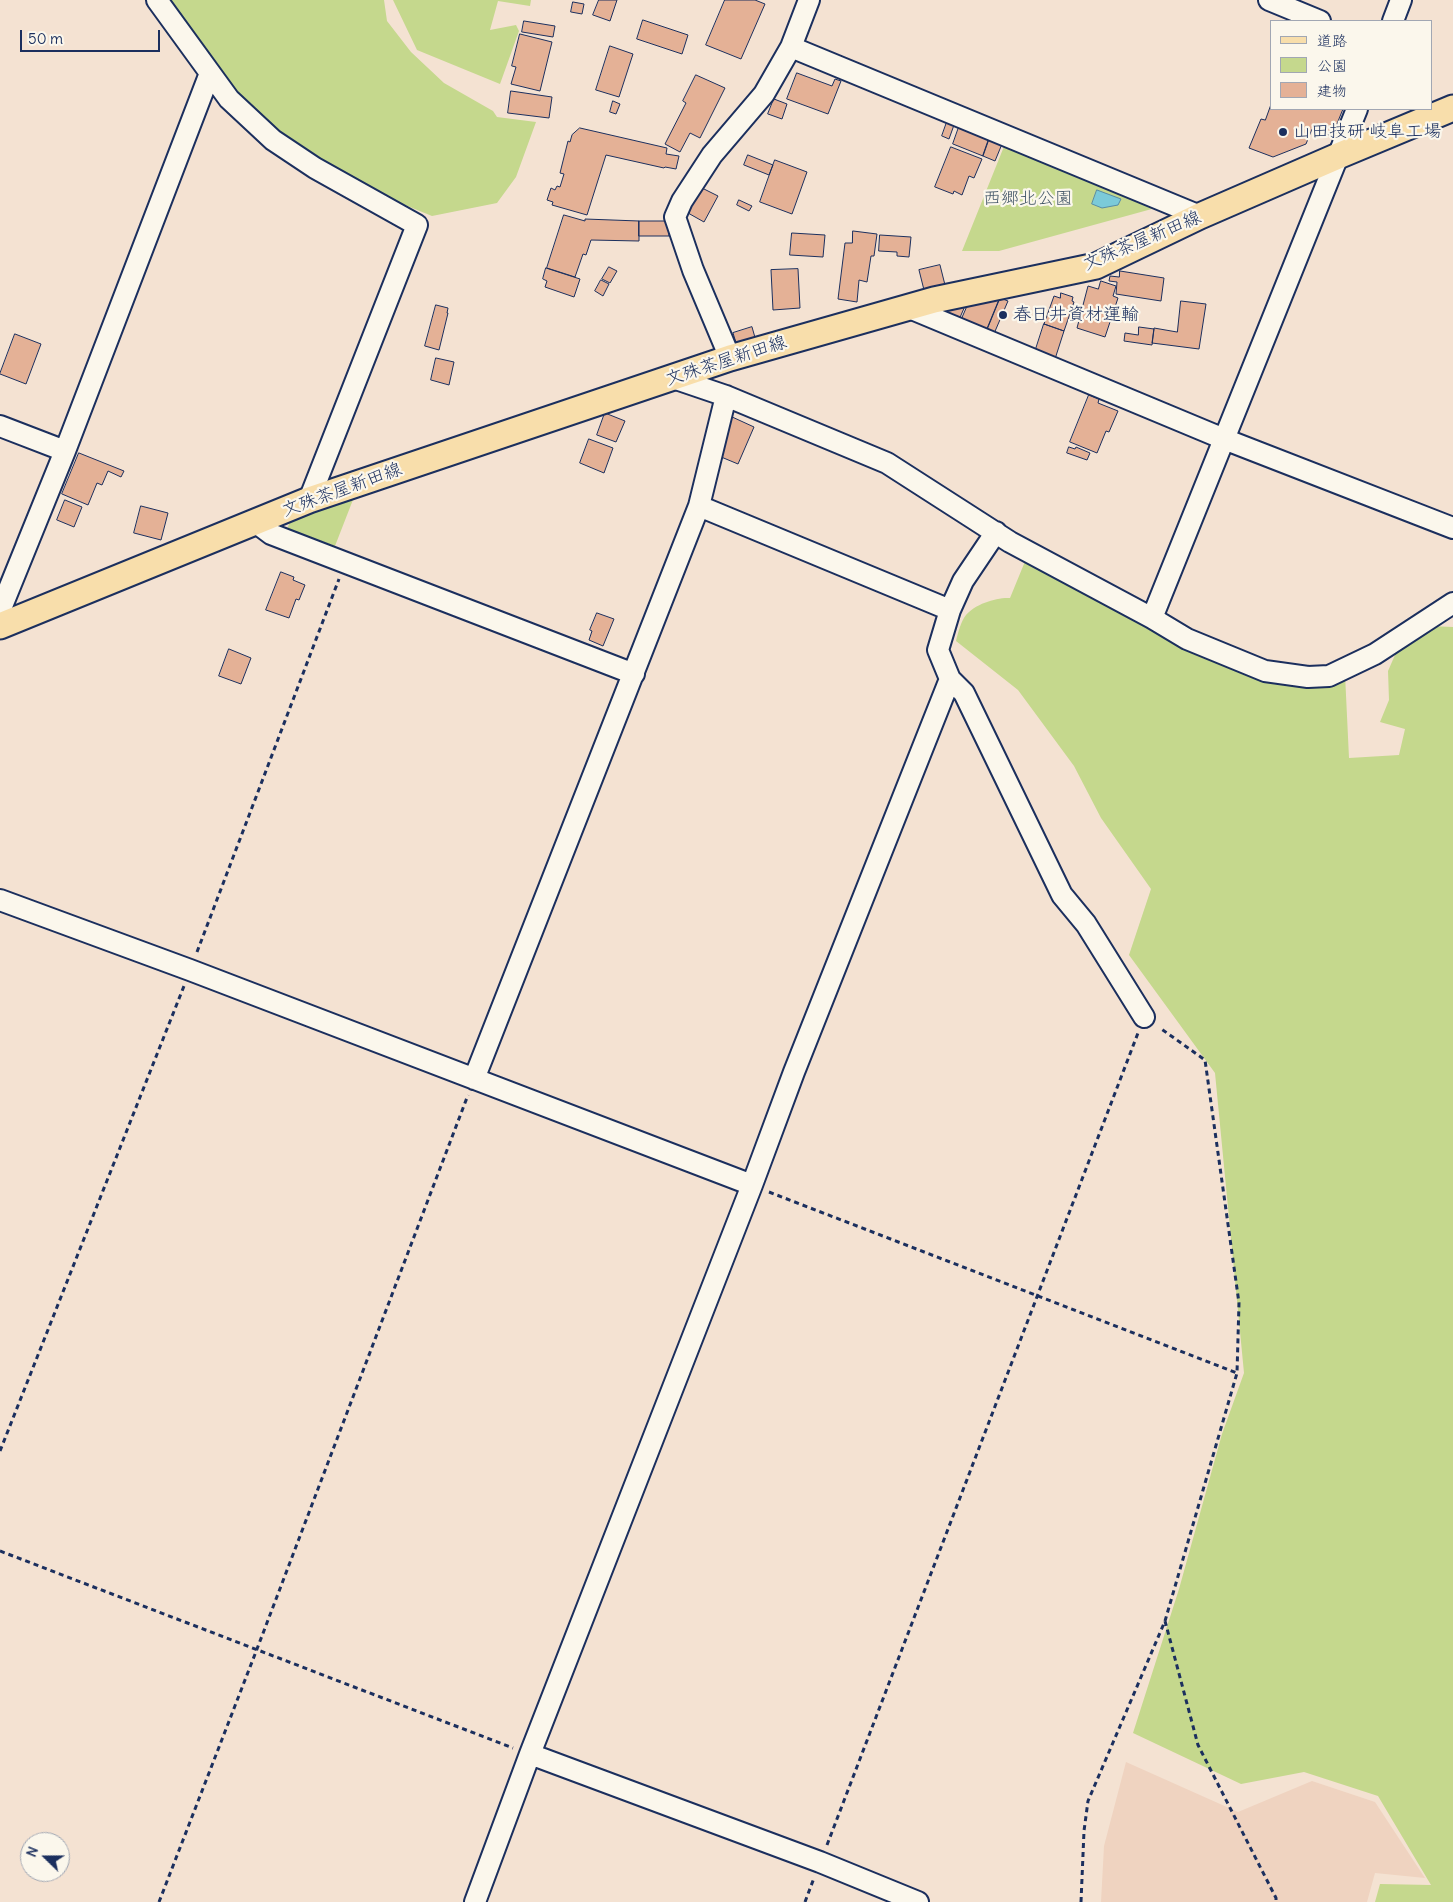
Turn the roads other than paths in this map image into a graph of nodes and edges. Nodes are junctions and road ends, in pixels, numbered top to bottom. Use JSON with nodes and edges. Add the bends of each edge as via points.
{"nodes":[{"id":1,"x":157,"y":0,"type":"edge"},
{"id":2,"x":809,"y":0,"type":"edge"},
{"id":3,"x":1271,"y":0,"type":"edge"},
{"id":4,"x":1401,"y":0,"type":"edge"},
{"id":5,"x":1318,"y":20,"type":"edge"},
{"id":6,"x":1393,"y":20,"type":"edge"},
{"id":7,"x":791,"y":47,"type":"junction"},
{"id":8,"x":210,"y":73,"type":"junction"},
{"id":9,"x":1453,"y":108,"type":"edge"},
{"id":10,"x":1357,"y":110,"type":"edge"},
{"id":11,"x":1338,"y":156,"type":"junction"},
{"id":12,"x":1200,"y":216,"type":"junction"},
{"id":13,"x":908,"y":306,"type":"junction"},
{"id":14,"x":730,"y":358,"type":"junction"},
{"id":15,"x":673,"y":378,"type":"junction"},
{"id":16,"x":726,"y":396,"type":"junction"},
{"id":17,"x":0,"y":426,"type":"edge"},
{"id":18,"x":1224,"y":439,"type":"junction"},
{"id":19,"x":65,"y":451,"type":"junction"},
{"id":20,"x":308,"y":500,"type":"junction"},
{"id":21,"x":699,"y":506,"type":"junction"},
{"id":22,"x":255,"y":522,"type":"junction"},
{"id":23,"x":1453,"y":528,"type":"edge"},
{"id":24,"x":996,"y":532,"type":"junction"},
{"id":25,"x":1453,"y":603,"type":"edge"},
{"id":26,"x":950,"y":610,"type":"junction"},
{"id":27,"x":0,"y":611,"type":"edge"},
{"id":28,"x":1152,"y":618,"type":"junction"},
{"id":29,"x":0,"y":626,"type":"edge"},
{"id":30,"x":634,"y":674,"type":"junction"},
{"id":31,"x":950,"y":679,"type":"junction"},
{"id":32,"x":0,"y":900,"type":"edge"},
{"id":33,"x":1144,"y":1017,"type":"road end"},
{"id":34,"x":474,"y":1079,"type":"junction"},
{"id":35,"x":752,"y":1185,"type":"junction"},
{"id":36,"x":530,"y":1754,"type":"junction"},
{"id":37,"x":475,"y":1902,"type":"edge"},
{"id":38,"x":918,"y":1902,"type":"edge"}],
"edges":[{"from":1,"to":8,"type":"street"},
{"from":2,"to":7,"type":"street"},
{"from":3,"to":5,"type":"street"},
{"from":4,"to":6,"type":"street"},
{"from":7,"to":12,"type":"street","via":[[1037,156]]},
{"from":7,"to":14,"type":"street","via":[[764,94],[712,155],[675,217]]},
{"from":8,"to":19,"type":"street"},
{"from":8,"to":20,"type":"street","via":[[229,100],[273,140],[315,168],[416,225]]},
{"from":9,"to":11,"type":"main road","name":"文殊茶屋新田線"},
{"from":10,"to":11,"type":"street"},
{"from":11,"to":12,"type":"main road","name":"文殊茶屋新田線"},
{"from":11,"to":18,"type":"street"},
{"from":12,"to":13,"type":"main road","name":"文殊茶屋新田線","via":[[1096,266]]},
{"from":13,"to":14,"type":"main road","name":"文殊茶屋新田線"},
{"from":13,"to":18,"type":"street"},
{"from":14,"to":15,"type":"main road","name":"文殊茶屋新田線"},
{"from":15,"to":16,"type":"street"},
{"from":15,"to":20,"type":"main road","name":"文殊茶屋新田線"},
{"from":16,"to":21,"type":"street"},
{"from":16,"to":24,"type":"street","via":[[887,463]]},
{"from":17,"to":19,"type":"street"},
{"from":18,"to":23,"type":"street"},
{"from":18,"to":28,"type":"street"},
{"from":19,"to":27,"type":"street"},
{"from":20,"to":22,"type":"main road","name":"文殊茶屋新田線"},
{"from":21,"to":26,"type":"street"},
{"from":21,"to":30,"type":"street"},
{"from":22,"to":29,"type":"main road","name":"文殊茶屋新田線"},
{"from":22,"to":30,"type":"street","via":[[271,534]]},
{"from":24,"to":26,"type":"street","via":[[963,581]]},
{"from":24,"to":28,"type":"street"},
{"from":25,"to":28,"type":"street","via":[[1375,654],[1329,676],[1308,677],[1265,671],[1187,640]]},
{"from":26,"to":31,"type":"street","via":[[938,650]]},
{"from":30,"to":34,"type":"street"},
{"from":31,"to":33,"type":"street","via":[[964,693],[1062,895],[1086,924]]},
{"from":31,"to":35,"type":"street"},
{"from":32,"to":34,"type":"street"},
{"from":34,"to":35,"type":"street"},
{"from":35,"to":36,"type":"street"},
{"from":36,"to":37,"type":"street"},
{"from":36,"to":38,"type":"street"}]}
